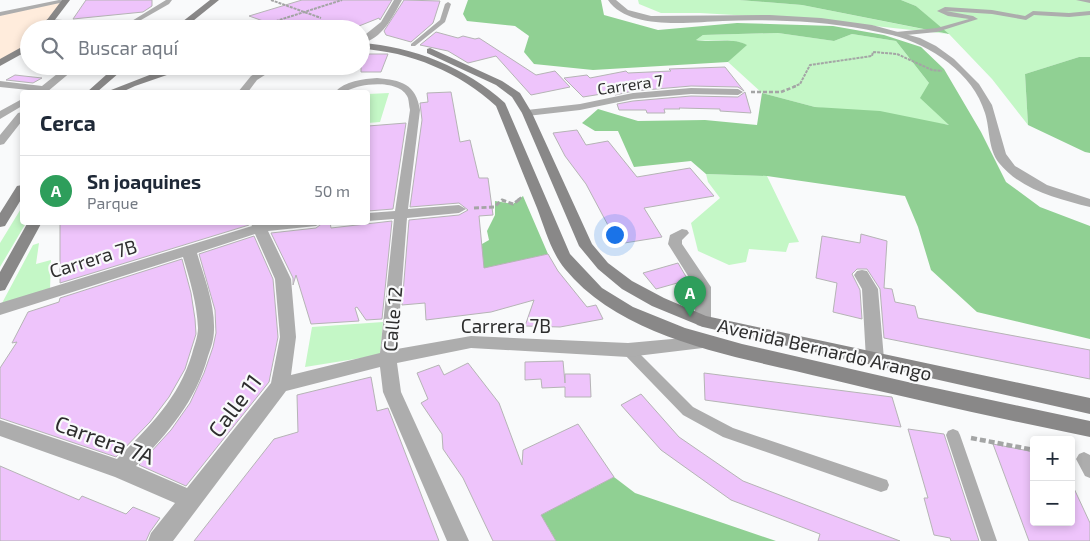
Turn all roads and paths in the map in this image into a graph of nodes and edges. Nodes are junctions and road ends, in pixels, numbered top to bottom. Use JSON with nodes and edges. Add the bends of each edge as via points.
{"nodes":[{"id":1,"x":169,"y":0,"type":"edge"},
{"id":2,"x":215,"y":0,"type":"edge"},
{"id":3,"x":225,"y":0,"type":"edge"},
{"id":4,"x":271,"y":0,"type":"edge"},
{"id":5,"x":342,"y":0,"type":"edge"},
{"id":6,"x":398,"y":0,"type":"edge"},
{"id":7,"x":612,"y":0,"type":"edge"},
{"id":8,"x":1079,"y":0,"type":"edge"},
{"id":9,"x":66,"y":1,"type":"edge"},
{"id":10,"x":1090,"y":1,"type":"edge"},
{"id":11,"x":448,"y":4,"type":"dead end"},
{"id":12,"x":303,"y":12,"type":"junction"},
{"id":13,"x":1090,"y":13,"type":"edge"},
{"id":14,"x":0,"y":14,"type":"edge"},
{"id":15,"x":321,"y":18,"type":"dead end"},
{"id":16,"x":51,"y":20,"type":"edge"},
{"id":17,"x":138,"y":20,"type":"edge"},
{"id":18,"x":189,"y":20,"type":"edge"},
{"id":19,"x":201,"y":20,"type":"edge"},
{"id":20,"x":280,"y":20,"type":"edge"},
{"id":21,"x":896,"y":34,"type":"junction"},
{"id":22,"x":370,"y":38,"type":"edge"},
{"id":23,"x":370,"y":43,"type":"edge"},
{"id":24,"x":370,"y":44,"type":"edge"},
{"id":25,"x":413,"y":45,"type":"junction"},
{"id":26,"x":20,"y":51,"type":"edge"},
{"id":27,"x":0,"y":63,"type":"edge"},
{"id":28,"x":964,"y":73,"type":"junction"},
{"id":29,"x":62,"y":75,"type":"edge"},
{"id":30,"x":112,"y":75,"type":"edge"},
{"id":31,"x":157,"y":75,"type":"edge"},
{"id":32,"x":259,"y":75,"type":"edge"},
{"id":33,"x":0,"y":84,"type":"edge"},
{"id":34,"x":35,"y":90,"type":"edge"},
{"id":35,"x":42,"y":90,"type":"edge"},
{"id":36,"x":94,"y":90,"type":"edge"},
{"id":37,"x":119,"y":90,"type":"edge"},
{"id":38,"x":245,"y":90,"type":"edge"},
{"id":39,"x":343,"y":90,"type":"edge"},
{"id":40,"x":738,"y":92,"type":"joint"},
{"id":41,"x":20,"y":103,"type":"edge"},
{"id":42,"x":527,"y":113,"type":"junction"},
{"id":43,"x":0,"y":116,"type":"edge"},
{"id":44,"x":20,"y":117,"type":"edge"},
{"id":45,"x":0,"y":142,"type":"edge"},
{"id":46,"x":20,"y":192,"type":"edge"},
{"id":47,"x":537,"y":195,"type":"junction"},
{"id":48,"x":1090,"y":203,"type":"edge"},
{"id":49,"x":459,"y":208,"type":"joint"},
{"id":50,"x":401,"y":214,"type":"junction"},
{"id":51,"x":370,"y":217,"type":"edge"},
{"id":52,"x":0,"y":223,"type":"edge"},
{"id":53,"x":34,"y":225,"type":"edge"},
{"id":54,"x":258,"y":225,"type":"edge"},
{"id":55,"x":682,"y":233,"type":"dead end"},
{"id":56,"x":189,"y":251,"type":"junction"},
{"id":57,"x":862,"y":275,"type":"dead end"},
{"id":58,"x":0,"y":286,"type":"edge"},
{"id":59,"x":0,"y":309,"type":"edge"},
{"id":60,"x":703,"y":321,"type":"junction"},
{"id":61,"x":705,"y":342,"type":"junction"},
{"id":62,"x":628,"y":350,"type":"junction"},
{"id":63,"x":388,"y":358,"type":"junction"},
{"id":64,"x":875,"y":359,"type":"junction"},
{"id":65,"x":280,"y":385,"type":"junction"},
{"id":66,"x":1090,"y":406,"type":"edge"},
{"id":67,"x":0,"y":428,"type":"edge"},
{"id":68,"x":1090,"y":429,"type":"edge"},
{"id":69,"x":953,"y":435,"type":"joint"},
{"id":70,"x":1030,"y":449,"type":"edge"},
{"id":71,"x":120,"y":469,"type":"junction"},
{"id":72,"x":881,"y":485,"type":"dead end"},
{"id":73,"x":191,"y":500,"type":"junction"},
{"id":74,"x":159,"y":541,"type":"edge"},
{"id":75,"x":458,"y":541,"type":"edge"},
{"id":76,"x":989,"y":541,"type":"edge"}],
"edges":[{"from":1,"to":17,"type":"lane"},
{"from":2,"to":18,"type":"main road"},
{"from":3,"to":19,"type":"main road"},
{"from":4,"to":12,"type":"path"},
{"from":5,"to":12,"type":"path"},
{"from":6,"to":22,"type":"street","via":[[386,23]]},
{"from":7,"to":21,"type":"street","via":[[628,13],[655,19],[819,20]]},
{"from":8,"to":10,"type":"lane"},
{"from":9,"to":14,"type":"street"},
{"from":9,"to":16,"type":"main road"},
{"from":11,"to":25,"type":"lane","via":[[443,21]]},
{"from":12,"to":15,"type":"path"},
{"from":12,"to":20,"type":"path"},
{"from":13,"to":21,"type":"lane","via":[[1034,13],[1026,18],[945,9],[940,11],[975,19],[937,30]]},
{"from":21,"to":28,"type":"street","via":[[937,50]]},
{"from":23,"to":25,"type":"main road","name":"Avenida Bernardo Arango"},
{"from":24,"to":47,"type":"main road","name":"Avenida Bernardo Arango","via":[[409,52],[495,98],[501,105]]},
{"from":25,"to":42,"type":"main road","name":"Avenida Bernardo Arango","via":[[499,83],[516,95]]},
{"from":26,"to":27,"type":"main road"},
{"from":28,"to":40,"type":"path","via":[[932,70],[897,54],[873,52],[872,56],[810,65],[800,84],[781,92]]},
{"from":28,"to":48,"type":"street","via":[[988,106],[1003,159],[1020,176]]},
{"from":29,"to":35,"type":"street"},
{"from":30,"to":36,"type":"main road"},
{"from":31,"to":37,"type":"main road"},
{"from":32,"to":38,"type":"street"},
{"from":33,"to":34,"type":"street"},
{"from":39,"to":50,"type":"street","name":"Calle 12","via":[[352,84],[372,81],[394,83],[413,96],[415,110]]},
{"from":40,"to":42,"type":"street","name":"Carrera 7","via":[[692,91],[633,96]]},
{"from":41,"to":43,"type":"street"},
{"from":42,"to":60,"type":"main road","name":"Avenida Bernardo Arango","via":[[586,246],[603,266],[627,285]]},
{"from":44,"to":45,"type":"street"},
{"from":46,"to":52,"type":"main road"},
{"from":47,"to":49,"type":"path","via":[[532,201],[522,197],[513,204],[502,200],[494,207]]},
{"from":47,"to":61,"type":"main road","name":"Avenida Bernardo Arango","via":[[563,256],[583,280],[638,317]]},
{"from":49,"to":50,"type":"street"},
{"from":50,"to":51,"type":"street"},
{"from":50,"to":63,"type":"street","name":"Calle 12"},
{"from":53,"to":58,"type":"main road"},
{"from":54,"to":56,"type":"street","name":"Carrera 7B"},
{"from":54,"to":65,"type":"street","name":"Calle 11","via":[[283,279],[288,337]]},
{"from":55,"to":60,"type":"street","via":[[675,238],[675,244],[703,287]]},
{"from":56,"to":59,"type":"street","name":"Carrera 7B"},
{"from":56,"to":71,"type":"street","via":[[201,294],[206,331],[199,362],[170,418]]},
{"from":57,"to":64,"type":"street","via":[[870,289]]},
{"from":60,"to":64,"type":"main road","name":"Avenida Bernardo Arango"},
{"from":61,"to":62,"type":"street","name":"Carrera 7B"},
{"from":61,"to":68,"type":"main road","name":"Avenida Bernardo Arango"},
{"from":62,"to":63,"type":"street","name":"Carrera 7B","via":[[471,342]]},
{"from":62,"to":72,"type":"lane","via":[[688,411],[728,433]]},
{"from":63,"to":65,"type":"street","name":"Carrera 7B"},
{"from":63,"to":75,"type":"street","name":"Calle 12","via":[[392,392]]},
{"from":64,"to":66,"type":"main road","name":"Avenida Bernardo Arango"},
{"from":65,"to":73,"type":"street","name":"Calle 11"},
{"from":67,"to":71,"type":"street","name":"Carrera 7A"},
{"from":69,"to":70,"type":"path"},
{"from":69,"to":76,"type":"lane"},
{"from":71,"to":73,"type":"street","name":"Carrera 7A"},
{"from":73,"to":74,"type":"street","name":"Calle 11"}]}
